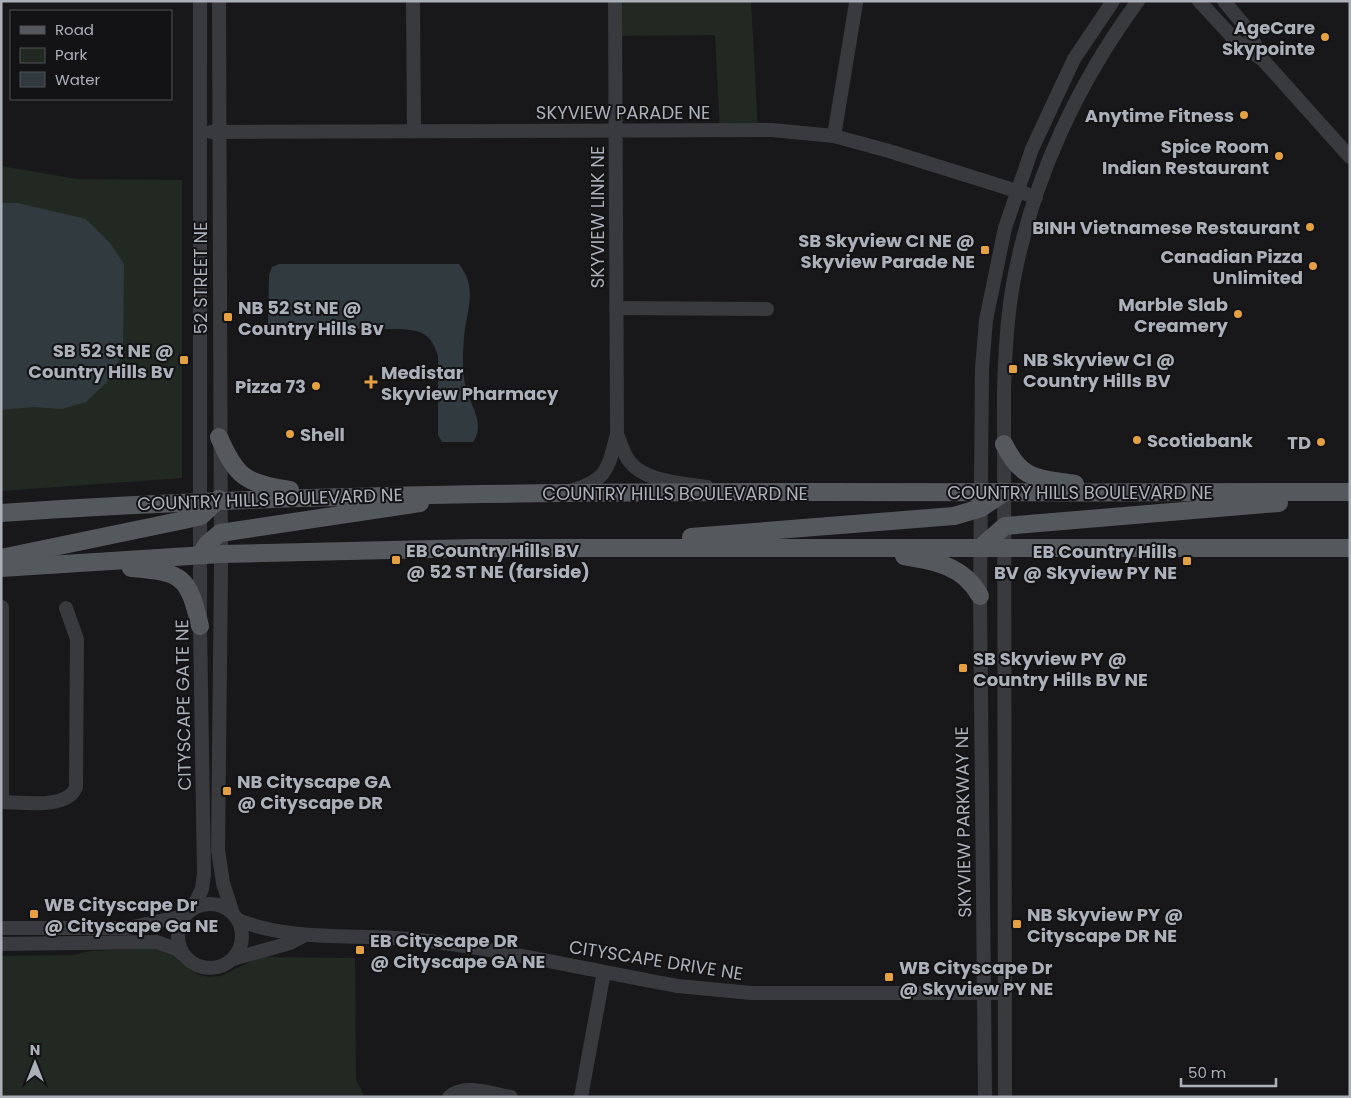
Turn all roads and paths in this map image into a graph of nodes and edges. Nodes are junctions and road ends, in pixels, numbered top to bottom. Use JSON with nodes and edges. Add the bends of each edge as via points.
{"nodes":[{"id":1,"x":200,"y":1,"type":"edge"},
{"id":2,"x":219,"y":1,"type":"edge"},
{"id":3,"x":414,"y":1,"type":"edge"},
{"id":4,"x":615,"y":1,"type":"edge"},
{"id":5,"x":1113,"y":1,"type":"edge"},
{"id":6,"x":1138,"y":1,"type":"edge"},
{"id":7,"x":1198,"y":1,"type":"edge"},
{"id":8,"x":1224,"y":1,"type":"edge"},
{"id":9,"x":856,"y":3,"type":"dead end"},
{"id":10,"x":1263,"y":60,"type":"junction"},
{"id":11,"x":414,"y":130,"type":"junction"},
{"id":12,"x":616,"y":130,"type":"junction"},
{"id":13,"x":200,"y":132,"type":"junction"},
{"id":14,"x":218,"y":132,"type":"junction"},
{"id":15,"x":834,"y":136,"type":"junction"},
{"id":16,"x":1350,"y":157,"type":"edge"},
{"id":17,"x":1016,"y":191,"type":"junction"},
{"id":18,"x":1036,"y":197,"type":"junction"},
{"id":19,"x":616,"y":308,"type":"junction"},
{"id":20,"x":767,"y":309,"type":"dead end"},
{"id":21,"x":617,"y":434,"type":"junction"},
{"id":22,"x":219,"y":437,"type":"junction"},
{"id":23,"x":1004,"y":444,"type":"junction"},
{"id":24,"x":735,"y":492,"type":"junction"},
{"id":25,"x":1006,"y":492,"type":"junction"},
{"id":26,"x":1133,"y":492,"type":"junction"},
{"id":27,"x":1350,"y":492,"type":"edge"},
{"id":28,"x":485,"y":494,"type":"junction"},
{"id":29,"x":563,"y":494,"type":"junction"},
{"id":30,"x":332,"y":496,"type":"junction"},
{"id":31,"x":1350,"y":497,"type":"edge"},
{"id":32,"x":219,"y":499,"type":"junction"},
{"id":33,"x":981,"y":500,"type":"junction"},
{"id":34,"x":201,"y":508,"type":"junction"},
{"id":35,"x":1,"y":513,"type":"edge"},
{"id":36,"x":1006,"y":526,"type":"junction"},
{"id":37,"x":220,"y":533,"type":"junction"},
{"id":38,"x":981,"y":547,"type":"junction"},
{"id":39,"x":1006,"y":547,"type":"junction"},
{"id":40,"x":563,"y":548,"type":"junction"},
{"id":41,"x":854,"y":548,"type":"junction"},
{"id":42,"x":1350,"y":548,"type":"edge"},
{"id":43,"x":220,"y":554,"type":"junction"},
{"id":44,"x":200,"y":555,"type":"junction"},
{"id":45,"x":1,"y":558,"type":"edge"},
{"id":46,"x":71,"y":563,"type":"junction"},
{"id":47,"x":1,"y":568,"type":"edge"},
{"id":48,"x":980,"y":596,"type":"junction"},
{"id":49,"x":2,"y":607,"type":"edge"},
{"id":50,"x":66,"y":608,"type":"dead end"},
{"id":51,"x":200,"y":626,"type":"junction"},
{"id":52,"x":1,"y":725,"type":"edge"},
{"id":53,"x":1,"y":802,"type":"edge"},
{"id":54,"x":188,"y":912,"type":"junction"},
{"id":55,"x":235,"y":915,"type":"junction"},
{"id":56,"x":1,"y":928,"type":"edge"},
{"id":57,"x":305,"y":935,"type":"junction"},
{"id":58,"x":1,"y":944,"type":"edge"},
{"id":59,"x":186,"y":957,"type":"junction"},
{"id":60,"x":233,"y":959,"type":"junction"},
{"id":61,"x":604,"y":972,"type":"junction"},
{"id":62,"x":984,"y":993,"type":"junction"},
{"id":63,"x":1004,"y":993,"type":"junction"},
{"id":64,"x":449,"y":1097,"type":"edge"},
{"id":65,"x":511,"y":1097,"type":"edge"},
{"id":66,"x":581,"y":1097,"type":"edge"},
{"id":67,"x":985,"y":1097,"type":"edge"},
{"id":68,"x":1005,"y":1097,"type":"edge"}],
"edges":[{"from":1,"to":13,"type":"street","name":"52 STREET NE"},
{"from":2,"to":14,"type":"street","name":"52 STREET NE"},
{"from":3,"to":11,"type":"street"},
{"from":4,"to":12,"type":"street","name":"SKYVIEW LINK NE"},
{"from":5,"to":17,"type":"street","name":"SKYVIEW PARKWAY NE","via":[[1074,59]]},
{"from":6,"to":18,"type":"street","via":[[1092,70],[1052,154]]},
{"from":7,"to":10,"type":"street","via":[[1236,41]]},
{"from":8,"to":10,"type":"street","via":[[1248,30]]},
{"from":9,"to":15,"type":"street"},
{"from":10,"to":16,"type":"street"},
{"from":11,"to":12,"type":"street","name":"SKYVIEW PARADE NE"},
{"from":11,"to":14,"type":"street","name":"SKYVIEW PARADE NE"},
{"from":12,"to":15,"type":"street","name":"SKYVIEW PARADE NE","via":[[772,130]]},
{"from":12,"to":19,"type":"street","name":"SKYVIEW LINK NE"},
{"from":13,"to":14,"type":"street","name":"SKYVIEW PARADE NE"},
{"from":13,"to":34,"type":"street","name":"52 STREET NE"},
{"from":14,"to":22,"type":"street","name":"52 STREET NE"},
{"from":15,"to":17,"type":"street","name":"SKYVIEW PARADE NE"},
{"from":17,"to":18,"type":"street","name":"SKYVIEW PARADE NE"},
{"from":17,"to":33,"type":"street","name":"SKYVIEW PARKWAY NE","via":[[996,262],[986,320],[982,369]]},
{"from":18,"to":23,"type":"street","via":[[1015,274],[1008,318]]},
{"from":19,"to":20,"type":"street"},
{"from":19,"to":21,"type":"street","name":"SKYVIEW LINK NE"},
{"from":21,"to":24,"type":"street","name":"SKYVIEW LINK NE","via":[[625,456],[639,471]]},
{"from":21,"to":29,"type":"street","name":"SKYVIEW LINK NE","via":[[604,474],[596,482]]},
{"from":22,"to":30,"type":"main road","via":[[231,464],[248,479],[274,488]]},
{"from":22,"to":32,"type":"street","name":"52 STREET NE"},
{"from":23,"to":25,"type":"street"},
{"from":23,"to":26,"type":"main road","via":[[1016,465],[1032,476]]},
{"from":24,"to":29,"type":"main road","name":"COUNTRY HILLS BOULEVARD NE"},
{"from":24,"to":33,"type":"main road","name":"COUNTRY HILLS BOULEVARD NE"},
{"from":25,"to":26,"type":"main road","name":"COUNTRY HILLS BOULEVARD NE"},
{"from":25,"to":33,"type":"main road","name":"COUNTRY HILLS BOULEVARD NE"},
{"from":25,"to":36,"type":"street"},
{"from":26,"to":27,"type":"main road","name":"COUNTRY HILLS BOULEVARD NE"},
{"from":28,"to":29,"type":"main road","name":"COUNTRY HILLS BOULEVARD NE"},
{"from":28,"to":30,"type":"main road","name":"COUNTRY HILLS BOULEVARD NE"},
{"from":28,"to":37,"type":"main road"},
{"from":30,"to":32,"type":"main road","name":"COUNTRY HILLS BOULEVARD NE"},
{"from":31,"to":36,"type":"main road"},
{"from":32,"to":34,"type":"main road"},
{"from":32,"to":37,"type":"street","name":"52 STREET NE"},
{"from":33,"to":38,"type":"street","name":"SKYVIEW PARKWAY NE"},
{"from":33,"to":40,"type":"main road","via":[[954,516]]},
{"from":34,"to":35,"type":"main road","name":"COUNTRY HILLS BOULEVARD NE"},
{"from":34,"to":44,"type":"street","name":"CITYSCAPE GATE NE"},
{"from":34,"to":45,"type":"main road"},
{"from":36,"to":38,"type":"main road"},
{"from":36,"to":39,"type":"street"},
{"from":37,"to":43,"type":"street","name":"52 STREET NE"},
{"from":37,"to":44,"type":"main road"},
{"from":38,"to":39,"type":"main road"},
{"from":38,"to":41,"type":"main road"},
{"from":38,"to":48,"type":"street","name":"SKYVIEW PARKWAY NE"},
{"from":39,"to":42,"type":"main road"},
{"from":39,"to":63,"type":"street"},
{"from":40,"to":41,"type":"main road"},
{"from":40,"to":43,"type":"main road"},
{"from":41,"to":48,"type":"main road","via":[[926,559],[948,566],[965,575]]},
{"from":43,"to":44,"type":"main road"},
{"from":43,"to":55,"type":"street","name":"CITYSCAPE GATE NE","via":[[218,850],[223,884]]},
{"from":44,"to":46,"type":"main road"},
{"from":44,"to":51,"type":"street","name":"CITYSCAPE GATE NE"},
{"from":46,"to":47,"type":"main road"},
{"from":46,"to":51,"type":"main road","via":[[172,573],[181,578],[193,597]]},
{"from":48,"to":62,"type":"street","name":"SKYVIEW PARKWAY NE"},
{"from":49,"to":52,"type":"street"},
{"from":50,"to":53,"type":"street","via":[[76,640],[74,793],[58,802]]},
{"from":51,"to":54,"type":"street","name":"CITYSCAPE GATE NE","via":[[204,874],[202,889]]},
{"from":52,"to":53,"type":"street"},
{"from":54,"to":55,"type":"street","via":[[203,904],[218,904]]},
{"from":54,"to":56,"type":"street","via":[[128,928]]},
{"from":54,"to":59,"type":"street","via":[[180,924],[179,940]]},
{"from":55,"to":57,"type":"street","name":"CITYSCAPE DRIVE NE","via":[[264,929]]},
{"from":55,"to":60,"type":"street","via":[[243,936]]},
{"from":57,"to":60,"type":"street","name":"CITYSCAPE DRIVE NE","via":[[290,943]]},
{"from":57,"to":61,"type":"street","name":"CITYSCAPE DRIVE NE","via":[[377,936],[437,942]]},
{"from":58,"to":59,"type":"street","via":[[158,942]]},
{"from":59,"to":60,"type":"street","via":[[202,968],[228,964]]},
{"from":61,"to":62,"type":"street","name":"CITYSCAPE DRIVE NE","via":[[678,986],[751,993]]},
{"from":61,"to":66,"type":"street"},
{"from":62,"to":63,"type":"street","name":"CITYSCAPE DRIVE NE"},
{"from":62,"to":67,"type":"street","name":"SKYVIEW PARKWAY NE"},
{"from":63,"to":68,"type":"street"},
{"from":64,"to":65,"type":"street","via":[[459,1091],[470,1090]]}]}
